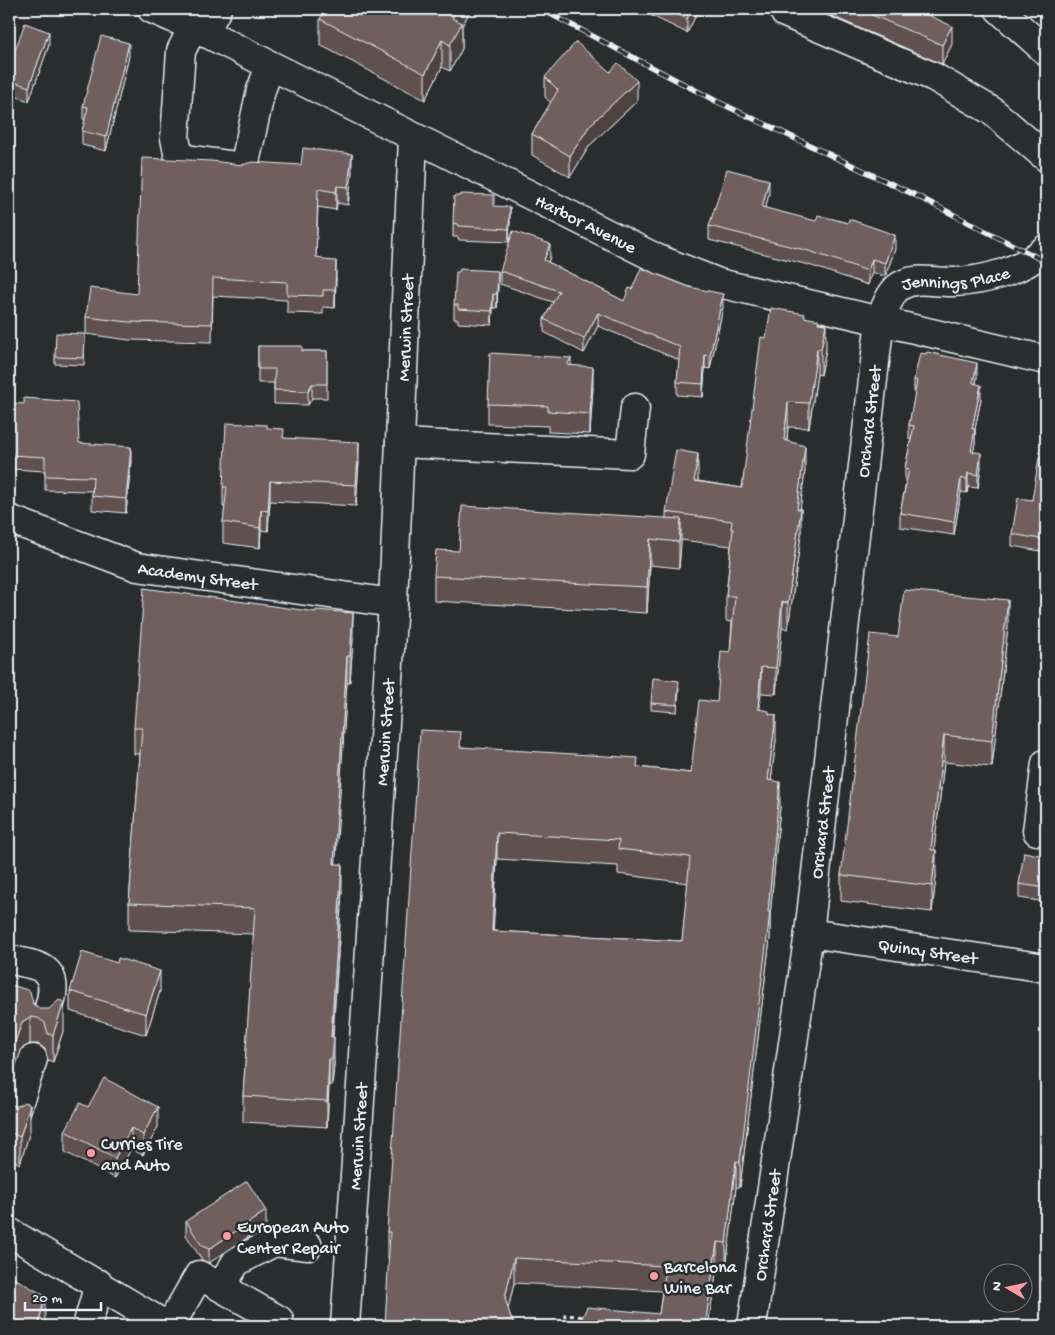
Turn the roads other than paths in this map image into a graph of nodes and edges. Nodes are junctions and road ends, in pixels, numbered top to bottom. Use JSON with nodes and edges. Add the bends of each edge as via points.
{"nodes":[{"id":1,"x":152,"y":9,"type":"edge"},
{"id":2,"x":217,"y":9,"type":"edge"},
{"id":3,"x":999,"y":9,"type":"edge"},
{"id":4,"x":785,"y":13,"type":"dead end"},
{"id":5,"x":199,"y":30,"type":"junction"},
{"id":6,"x":1046,"y":51,"type":"edge"},
{"id":7,"x":270,"y":66,"type":"junction"},
{"id":8,"x":413,"y":138,"type":"junction"},
{"id":9,"x":1046,"y":157,"type":"edge"},
{"id":10,"x":1046,"y":249,"type":"edge"},
{"id":11,"x":880,"y":319,"type":"junction"},
{"id":12,"x":1046,"y":360,"type":"edge"},
{"id":13,"x":635,"y":408,"type":"dead end"},
{"id":14,"x":400,"y":443,"type":"junction"},
{"id":15,"x":9,"y":519,"type":"edge"},
{"id":16,"x":393,"y":603,"type":"junction"},
{"id":17,"x":1046,"y":764,"type":"edge"},
{"id":18,"x":1037,"y":831,"type":"dead end"},
{"id":19,"x":809,"y":932,"type":"junction"},
{"id":20,"x":9,"y":959,"type":"edge"},
{"id":21,"x":1046,"y":968,"type":"edge"},
{"id":22,"x":45,"y":1020,"type":"edge"},
{"id":23,"x":34,"y":1058,"type":"dead end"},
{"id":24,"x":14,"y":1117,"type":"edge"},
{"id":25,"x":9,"y":1232,"type":"edge"},
{"id":26,"x":308,"y":1246,"type":"dead end"},
{"id":27,"x":99,"y":1284,"type":"junction"},
{"id":28,"x":221,"y":1287,"type":"junction"},
{"id":29,"x":87,"y":1326,"type":"edge"},
{"id":30,"x":168,"y":1326,"type":"edge"},
{"id":31,"x":276,"y":1326,"type":"edge"},
{"id":32,"x":345,"y":1326,"type":"edge"},
{"id":33,"x":752,"y":1326,"type":"edge"}],
"edges":[{"from":1,"to":5,"type":"street","name":"Harbor Avenue"},
{"from":2,"to":5,"type":"street"},
{"from":3,"to":6,"type":"street"},
{"from":4,"to":9,"type":"street","via":[[934,77],[992,111]]},
{"from":5,"to":7,"type":"street","name":"Harbor Avenue"},
{"from":5,"to":7,"type":"street","via":[[182,51],[175,138],[179,158],[244,167],[261,90]]},
{"from":7,"to":8,"type":"street","name":"Harbor Avenue"},
{"from":8,"to":11,"type":"street","name":"Harbor Avenue","via":[[688,271],[719,283]]},
{"from":8,"to":14,"type":"street","name":"Merwin Street"},
{"from":10,"to":11,"type":"street","name":"Jennings Place","via":[[1006,273],[954,282],[910,281],[897,287]]},
{"from":11,"to":12,"type":"street","name":"Harbor Avenue"},
{"from":11,"to":19,"type":"street","name":"Orchard Street"},
{"from":13,"to":14,"type":"street","via":[[630,454]]},
{"from":14,"to":16,"type":"street","name":"Merwin Street"},
{"from":15,"to":16,"type":"street","name":"Academy Street","via":[[137,567]]},
{"from":16,"to":32,"type":"street","name":"Merwin Street"},
{"from":17,"to":18,"type":"street"},
{"from":19,"to":21,"type":"street","name":"Quincy Street"},
{"from":19,"to":33,"type":"street","name":"Orchard Street"},
{"from":20,"to":22,"type":"street","via":[[43,969],[51,980],[53,994]]},
{"from":23,"to":24,"type":"street"},
{"from":25,"to":27,"type":"street"},
{"from":26,"to":28,"type":"street","via":[[274,1242],[236,1262]]},
{"from":27,"to":29,"type":"street"},
{"from":27,"to":30,"type":"street"},
{"from":28,"to":30,"type":"street","via":[[199,1275]]},
{"from":28,"to":31,"type":"street","via":[[279,1320]]}]}
